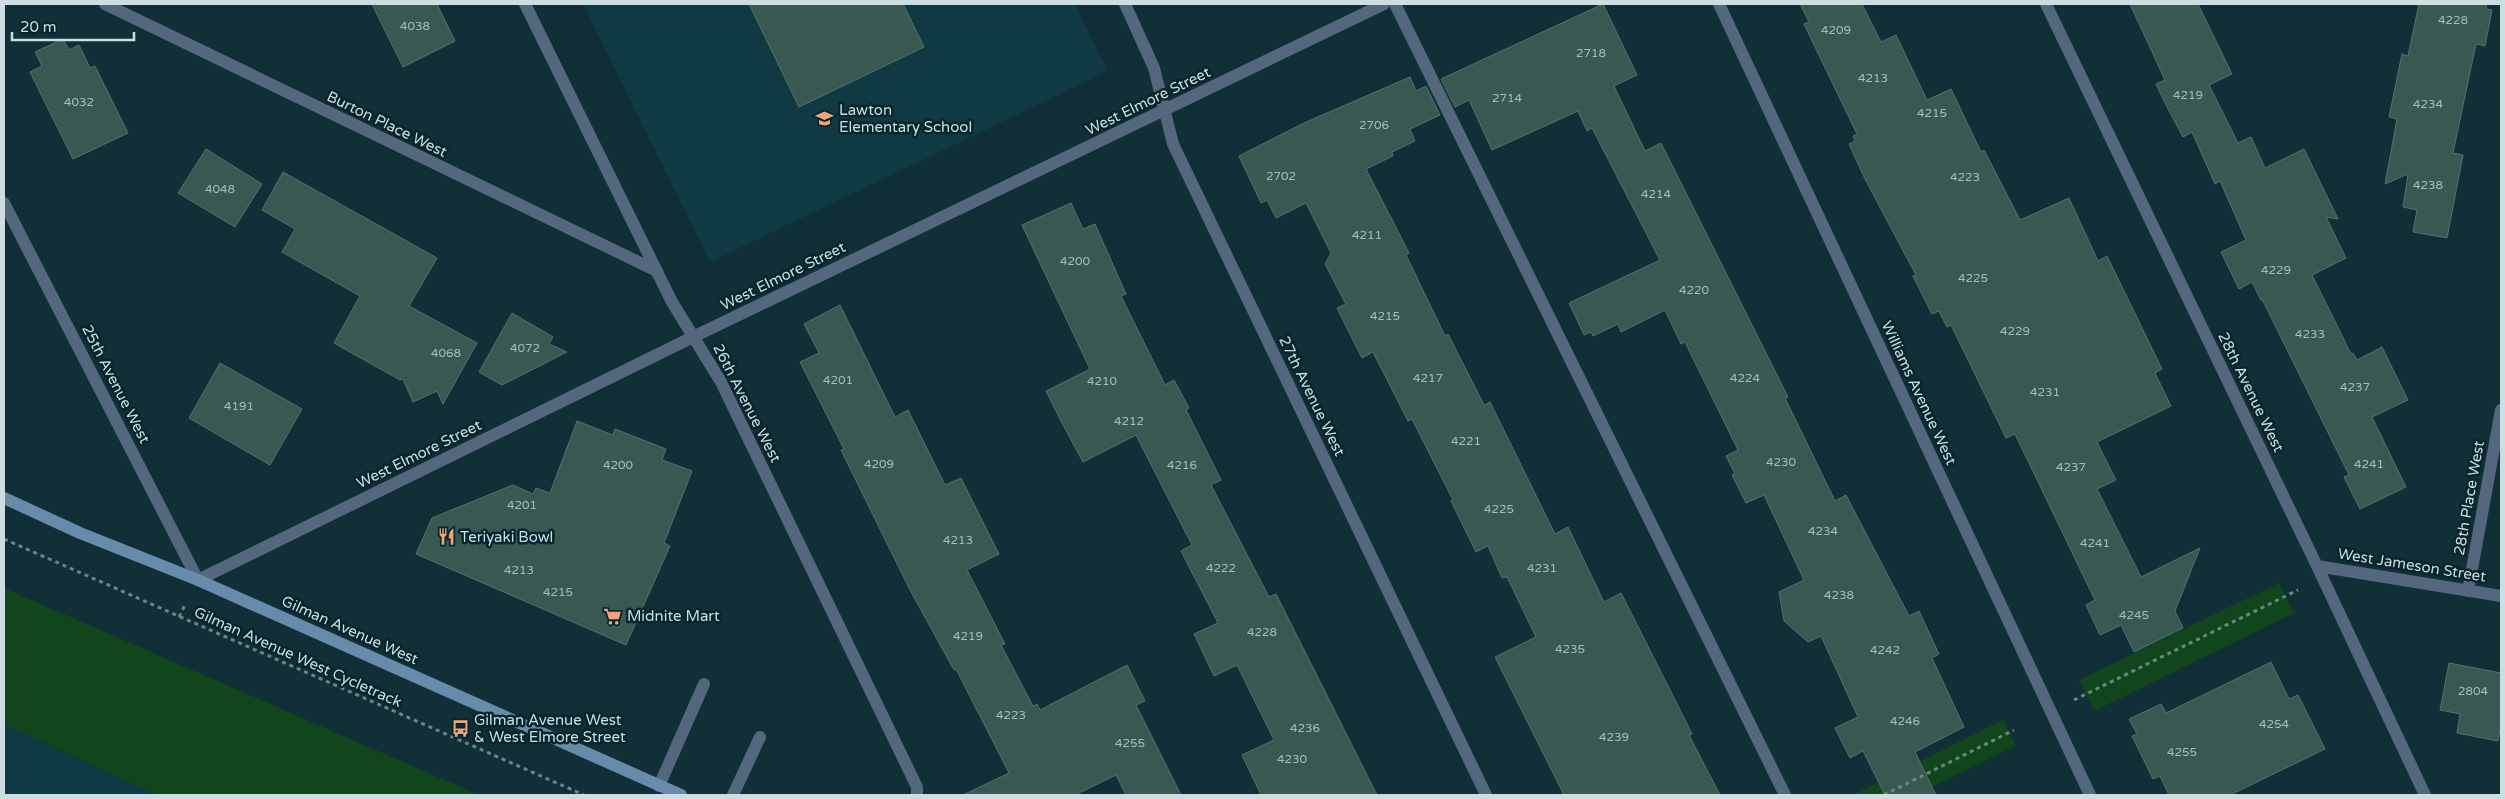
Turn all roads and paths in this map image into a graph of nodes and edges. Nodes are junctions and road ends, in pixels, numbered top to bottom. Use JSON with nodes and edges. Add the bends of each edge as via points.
{"nodes":[{"id":1,"x":105,"y":4,"type":"edge"},
{"id":2,"x":525,"y":4,"type":"edge"},
{"id":3,"x":1125,"y":4,"type":"edge"},
{"id":4,"x":1384,"y":4,"type":"edge"},
{"id":5,"x":1395,"y":4,"type":"edge"},
{"id":6,"x":1719,"y":4,"type":"edge"},
{"id":7,"x":2046,"y":4,"type":"edge"},
{"id":8,"x":1166,"y":110,"type":"junction"},
{"id":9,"x":4,"y":203,"type":"edge"},
{"id":10,"x":657,"y":271,"type":"junction"},
{"id":11,"x":693,"y":337,"type":"junction"},
{"id":12,"x":2501,"y":410,"type":"edge"},
{"id":13,"x":4,"y":498,"type":"edge"},
{"id":14,"x":4,"y":539,"type":"edge"},
{"id":15,"x":2317,"y":566,"type":"junction"},
{"id":16,"x":198,"y":580,"type":"junction"},
{"id":17,"x":2468,"y":591,"type":"junction"},
{"id":18,"x":2292,"y":593,"type":"dead end"},
{"id":19,"x":2501,"y":596,"type":"edge"},
{"id":20,"x":704,"y":684,"type":"dead end"},
{"id":21,"x":2082,"y":696,"type":"dead end"},
{"id":22,"x":2014,"y":730,"type":"dead end"},
{"id":23,"x":760,"y":737,"type":"dead end"},
{"id":24,"x":659,"y":786,"type":"junction"},
{"id":25,"x":584,"y":795,"type":"edge"},
{"id":26,"x":681,"y":795,"type":"edge"},
{"id":27,"x":733,"y":795,"type":"edge"},
{"id":28,"x":917,"y":795,"type":"edge"},
{"id":29,"x":1486,"y":795,"type":"edge"},
{"id":30,"x":1785,"y":795,"type":"edge"},
{"id":31,"x":1884,"y":795,"type":"edge"},
{"id":32,"x":2090,"y":795,"type":"edge"},
{"id":33,"x":2424,"y":795,"type":"edge"}],
"edges":[{"from":1,"to":10,"type":"street","name":"Burton Place West"},
{"from":2,"to":10,"type":"street","name":"26th Avenue West"},
{"from":3,"to":8,"type":"street","name":"27th Avenue West","via":[[1154,68]]},
{"from":4,"to":8,"type":"street","name":"West Elmore Street"},
{"from":5,"to":30,"type":"street"},
{"from":6,"to":32,"type":"street","name":"Williams Avenue West"},
{"from":7,"to":15,"type":"street","name":"28th Avenue West"},
{"from":8,"to":11,"type":"street","name":"West Elmore Street"},
{"from":8,"to":29,"type":"street","name":"27th Avenue West","via":[[1173,144]]},
{"from":9,"to":16,"type":"street","name":"25th Avenue West"},
{"from":10,"to":11,"type":"street","name":"26th Avenue West"},
{"from":11,"to":16,"type":"street","name":"West Elmore Street"},
{"from":11,"to":28,"type":"street","name":"26th Avenue West","via":[[721,382],[917,787]]},
{"from":12,"to":17,"type":"street","name":"28th Place West"},
{"from":13,"to":16,"type":"main road","name":"Gilman Avenue West","via":[[80,533]]},
{"from":14,"to":25,"type":"path","name":"Gilman Avenue West Cycletrack"},
{"from":15,"to":17,"type":"street","name":"West Jameson Street"},
{"from":15,"to":33,"type":"street","name":"28th Avenue West"},
{"from":16,"to":24,"type":"main road","name":"Gilman Avenue West"},
{"from":17,"to":19,"type":"street","name":"West Jameson Street"},
{"from":18,"to":21,"type":"path"},
{"from":20,"to":24,"type":"street"},
{"from":22,"to":31,"type":"path"},
{"from":23,"to":27,"type":"street"},
{"from":24,"to":26,"type":"main road","name":"Gilman Avenue West"}]}
